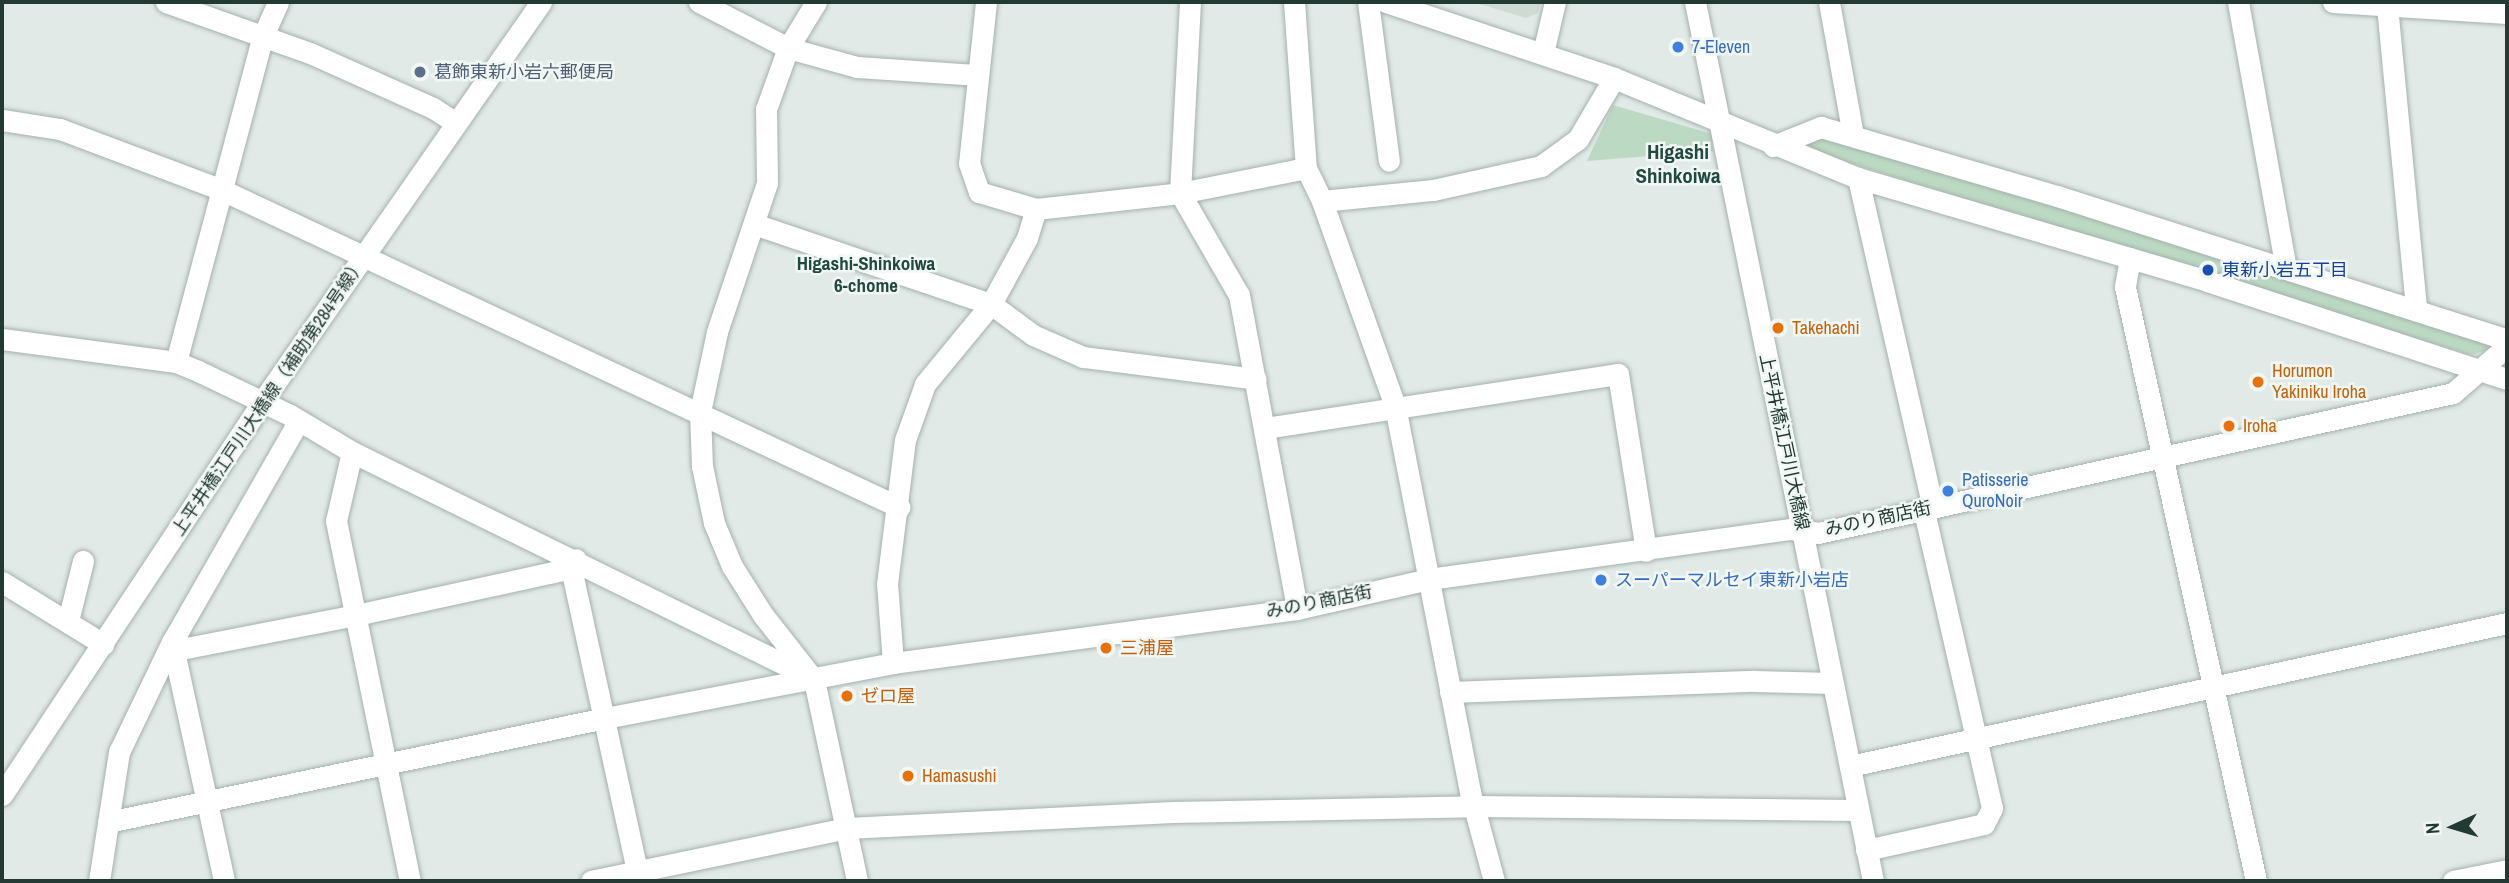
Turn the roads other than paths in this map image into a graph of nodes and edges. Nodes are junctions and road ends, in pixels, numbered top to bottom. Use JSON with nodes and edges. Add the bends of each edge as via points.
{"nodes":[{"id":1,"x":166,"y":2,"type":"edge"},
{"id":2,"x":278,"y":2,"type":"edge"},
{"id":3,"x":541,"y":2,"type":"edge"},
{"id":4,"x":699,"y":2,"type":"edge"},
{"id":5,"x":816,"y":2,"type":"edge"},
{"id":6,"x":986,"y":2,"type":"edge"},
{"id":7,"x":1191,"y":2,"type":"edge"},
{"id":8,"x":1294,"y":2,"type":"edge"},
{"id":9,"x":1368,"y":2,"type":"edge"},
{"id":10,"x":1386,"y":2,"type":"edge"},
{"id":11,"x":1555,"y":2,"type":"edge"},
{"id":12,"x":1695,"y":2,"type":"edge"},
{"id":13,"x":1829,"y":2,"type":"edge"},
{"id":14,"x":2238,"y":2,"type":"edge"},
{"id":15,"x":2333,"y":2,"type":"edge"},
{"id":16,"x":2389,"y":4,"type":"edge"},
{"id":17,"x":2507,"y":13,"type":"edge"},
{"id":18,"x":263,"y":36,"type":"junction"},
{"id":19,"x":788,"y":48,"type":"junction"},
{"id":20,"x":1544,"y":53,"type":"junction"},
{"id":21,"x":976,"y":75,"type":"junction"},
{"id":22,"x":1614,"y":78,"type":"junction"},
{"id":23,"x":2,"y":120,"type":"edge"},
{"id":24,"x":456,"y":123,"type":"junction"},
{"id":25,"x":1719,"y":123,"type":"junction"},
{"id":26,"x":1853,"y":136,"type":"junction"},
{"id":27,"x":1773,"y":146,"type":"junction"},
{"id":28,"x":1389,"y":161,"type":"dead end"},
{"id":29,"x":1306,"y":168,"type":"junction"},
{"id":30,"x":1858,"y":178,"type":"junction"},
{"id":31,"x":222,"y":190,"type":"junction"},
{"id":32,"x":1180,"y":193,"type":"junction"},
{"id":33,"x":1322,"y":201,"type":"junction"},
{"id":34,"x":1036,"y":208,"type":"junction"},
{"id":35,"x":754,"y":224,"type":"junction"},
{"id":36,"x":365,"y":255,"type":"junction"},
{"id":37,"x":2130,"y":258,"type":"junction"},
{"id":38,"x":2286,"y":268,"type":"junction"},
{"id":39,"x":991,"y":304,"type":"junction"},
{"id":40,"x":2416,"y":309,"type":"junction"},
{"id":41,"x":2,"y":338,"type":"edge"},
{"id":42,"x":2507,"y":340,"type":"edge"},
{"id":43,"x":2507,"y":345,"type":"edge"},
{"id":44,"x":176,"y":362,"type":"junction"},
{"id":45,"x":2482,"y":370,"type":"junction"},
{"id":46,"x":1256,"y":379,"type":"junction"},
{"id":47,"x":2507,"y":379,"type":"edge"},
{"id":48,"x":262,"y":402,"type":"junction"},
{"id":49,"x":1395,"y":406,"type":"junction"},
{"id":50,"x":700,"y":412,"type":"junction"},
{"id":51,"x":298,"y":422,"type":"junction"},
{"id":52,"x":1265,"y":428,"type":"junction"},
{"id":53,"x":352,"y":452,"type":"junction"},
{"id":54,"x":2162,"y":457,"type":"junction"},
{"id":55,"x":899,"y":508,"type":"junction"},
{"id":56,"x":1928,"y":509,"type":"junction"},
{"id":57,"x":1802,"y":530,"type":"junction"},
{"id":58,"x":1646,"y":551,"type":"junction"},
{"id":59,"x":83,"y":561,"type":"dead end"},
{"id":60,"x":573,"y":564,"type":"junction"},
{"id":61,"x":1429,"y":579,"type":"junction"},
{"id":62,"x":2,"y":582,"type":"edge"},
{"id":63,"x":1297,"y":609,"type":"junction"},
{"id":64,"x":356,"y":615,"type":"junction"},
{"id":65,"x":68,"y":621,"type":"junction"},
{"id":66,"x":2507,"y":623,"type":"edge"},
{"id":67,"x":172,"y":642,"type":"junction"},
{"id":68,"x":103,"y":644,"type":"junction"},
{"id":69,"x":893,"y":663,"type":"junction"},
{"id":70,"x":814,"y":680,"type":"junction"},
{"id":71,"x":1832,"y":683,"type":"junction"},
{"id":72,"x":2211,"y":686,"type":"junction"},
{"id":73,"x":1450,"y":692,"type":"junction"},
{"id":74,"x":606,"y":718,"type":"junction"},
{"id":75,"x":1977,"y":738,"type":"junction"},
{"id":76,"x":387,"y":764,"type":"junction"},
{"id":77,"x":1850,"y":766,"type":"junction"},
{"id":78,"x":2,"y":795,"type":"edge"},
{"id":79,"x":207,"y":801,"type":"junction"},
{"id":80,"x":1475,"y":806,"type":"junction"},
{"id":81,"x":1857,"y":810,"type":"junction"},
{"id":82,"x":108,"y":822,"type":"junction"},
{"id":83,"x":845,"y":828,"type":"junction"},
{"id":84,"x":1866,"y":850,"type":"junction"},
{"id":85,"x":2507,"y":870,"type":"edge"},
{"id":86,"x":638,"y":876,"type":"edge"},
{"id":87,"x":99,"y":881,"type":"edge"},
{"id":88,"x":224,"y":881,"type":"edge"},
{"id":89,"x":410,"y":881,"type":"edge"},
{"id":90,"x":592,"y":881,"type":"edge"},
{"id":91,"x":857,"y":881,"type":"edge"},
{"id":92,"x":1494,"y":881,"type":"edge"},
{"id":93,"x":1873,"y":881,"type":"edge"},
{"id":94,"x":2256,"y":881,"type":"edge"},
{"id":95,"x":2454,"y":881,"type":"edge"}],
"edges":[{"from":1,"to":18,"type":"street"},
{"from":2,"to":18,"type":"street"},
{"from":3,"to":24,"type":"street","name":"上平井橋江戸川大橋線（補助第284号線）"},
{"from":4,"to":19,"type":"street"},
{"from":5,"to":19,"type":"street"},
{"from":6,"to":21,"type":"street"},
{"from":7,"to":32,"type":"street"},
{"from":8,"to":29,"type":"street"},
{"from":9,"to":28,"type":"street"},
{"from":10,"to":20,"type":"street"},
{"from":11,"to":20,"type":"street"},
{"from":12,"to":25,"type":"street","name":"上平井橋江戸川大橋線"},
{"from":13,"to":26,"type":"street"},
{"from":14,"to":38,"type":"street"},
{"from":15,"to":16,"type":"street"},
{"from":16,"to":17,"type":"street"},
{"from":16,"to":40,"type":"street"},
{"from":18,"to":24,"type":"street","via":[[433,108]]},
{"from":18,"to":31,"type":"street"},
{"from":19,"to":21,"type":"street","via":[[857,66]]},
{"from":19,"to":35,"type":"street","via":[[766,109],[768,183]]},
{"from":20,"to":22,"type":"street"},
{"from":21,"to":34,"type":"street","via":[[969,163],[979,192]]},
{"from":22,"to":25,"type":"street","via":[[1688,105]]},
{"from":22,"to":33,"type":"street","via":[[1578,139],[1541,166],[1433,190]]},
{"from":23,"to":31,"type":"street","via":[[61,129]]},
{"from":24,"to":36,"type":"street","name":"上平井橋江戸川大橋線（補助第284号線）"},
{"from":25,"to":27,"type":"street"},
{"from":25,"to":57,"type":"street","name":"上平井橋江戸川大橋線"},
{"from":26,"to":27,"type":"street","via":[[1821,127]]},
{"from":26,"to":38,"type":"street"},
{"from":27,"to":30,"type":"street"},
{"from":29,"to":32,"type":"street"},
{"from":29,"to":33,"type":"street"},
{"from":30,"to":37,"type":"street"},
{"from":30,"to":56,"type":"street"},
{"from":31,"to":36,"type":"street"},
{"from":31,"to":44,"type":"street"},
{"from":32,"to":34,"type":"street"},
{"from":32,"to":46,"type":"street","via":[[1239,295]]},
{"from":33,"to":49,"type":"street"},
{"from":34,"to":39,"type":"street","via":[[1027,238]]},
{"from":35,"to":39,"type":"street"},
{"from":35,"to":50,"type":"street","via":[[717,332]]},
{"from":36,"to":48,"type":"street","name":"上平井橋江戸川大橋線（補助第284号線）"},
{"from":36,"to":50,"type":"street"},
{"from":37,"to":45,"type":"street"},
{"from":37,"to":54,"type":"street","via":[[2124,287]]},
{"from":38,"to":40,"type":"street"},
{"from":39,"to":46,"type":"street","via":[[1034,335],[1083,357]]},
{"from":39,"to":55,"type":"street","via":[[925,384],[905,440]]},
{"from":40,"to":42,"type":"street"},
{"from":41,"to":44,"type":"street"},
{"from":43,"to":45,"type":"street","name":"みのり商店街"},
{"from":44,"to":48,"type":"street"},
{"from":45,"to":47,"type":"street"},
{"from":45,"to":54,"type":"street","name":"みのり商店街","via":[[2453,393]]},
{"from":46,"to":52,"type":"street"},
{"from":48,"to":51,"type":"street"},
{"from":48,"to":68,"type":"street","name":"上平井橋江戸川大橋線（補助第284号線）"},
{"from":49,"to":52,"type":"street"},
{"from":49,"to":58,"type":"street","via":[[1618,374]]},
{"from":49,"to":61,"type":"street"},
{"from":50,"to":55,"type":"street"},
{"from":50,"to":70,"type":"street","via":[[702,466],[714,523],[732,566]]},
{"from":51,"to":53,"type":"street"},
{"from":51,"to":67,"type":"street"},
{"from":52,"to":63,"type":"street"},
{"from":53,"to":60,"type":"street"},
{"from":53,"to":64,"type":"street","via":[[336,521]]},
{"from":54,"to":56,"type":"street","name":"みのり商店街"},
{"from":54,"to":72,"type":"street"},
{"from":55,"to":69,"type":"street","via":[[887,583]]},
{"from":56,"to":57,"type":"street","name":"みのり商店街","via":[[1818,533]]},
{"from":56,"to":75,"type":"street"},
{"from":57,"to":58,"type":"street","name":"みのり商店街"},
{"from":57,"to":71,"type":"street","name":"上平井橋江戸川大橋線"},
{"from":58,"to":61,"type":"street","name":"みのり商店街"},
{"from":59,"to":65,"type":"street"},
{"from":60,"to":64,"type":"street"},
{"from":60,"to":70,"type":"street"},
{"from":60,"to":74,"type":"street"},
{"from":61,"to":63,"type":"street","name":"みのり商店街"},
{"from":61,"to":73,"type":"street"},
{"from":62,"to":65,"type":"street"},
{"from":63,"to":69,"type":"street","name":"みのり商店街","via":[[1137,634]]},
{"from":64,"to":67,"type":"street","via":[[186,648]]},
{"from":64,"to":76,"type":"street"},
{"from":65,"to":68,"type":"street"},
{"from":66,"to":72,"type":"street"},
{"from":67,"to":79,"type":"street"},
{"from":67,"to":82,"type":"street","via":[[119,752]]},
{"from":68,"to":78,"type":"street","name":"上平井橋江戸川大橋線（補助第284号線）"},
{"from":69,"to":70,"type":"street","name":"みのり商店街"},
{"from":70,"to":74,"type":"street","name":"みのり商店街"},
{"from":70,"to":83,"type":"street"},
{"from":71,"to":73,"type":"street","via":[[1754,681]]},
{"from":71,"to":77,"type":"street","name":"上平井橋江戸川大橋線"},
{"from":72,"to":75,"type":"street"},
{"from":72,"to":94,"type":"street"},
{"from":73,"to":80,"type":"street"},
{"from":74,"to":76,"type":"street","name":"みのり商店街"},
{"from":74,"to":86,"type":"street"},
{"from":75,"to":77,"type":"street"},
{"from":75,"to":84,"type":"street","via":[[1993,808],[1984,824]]},
{"from":76,"to":79,"type":"street","name":"みのり商店街"},
{"from":76,"to":89,"type":"street"},
{"from":77,"to":81,"type":"street","name":"上平井橋江戸川大橋線"},
{"from":79,"to":82,"type":"street","name":"みのり商店街"},
{"from":79,"to":88,"type":"street"},
{"from":80,"to":81,"type":"street"},
{"from":80,"to":83,"type":"street","via":[[1173,812]]},
{"from":80,"to":92,"type":"street"},
{"from":81,"to":84,"type":"street","name":"上平井橋江戸川大橋線"},
{"from":82,"to":87,"type":"street"},
{"from":83,"to":86,"type":"street"},
{"from":83,"to":91,"type":"street"},
{"from":84,"to":93,"type":"street","name":"上平井橋江戸川大橋線"},
{"from":85,"to":95,"type":"street"},
{"from":86,"to":90,"type":"street"}]}
